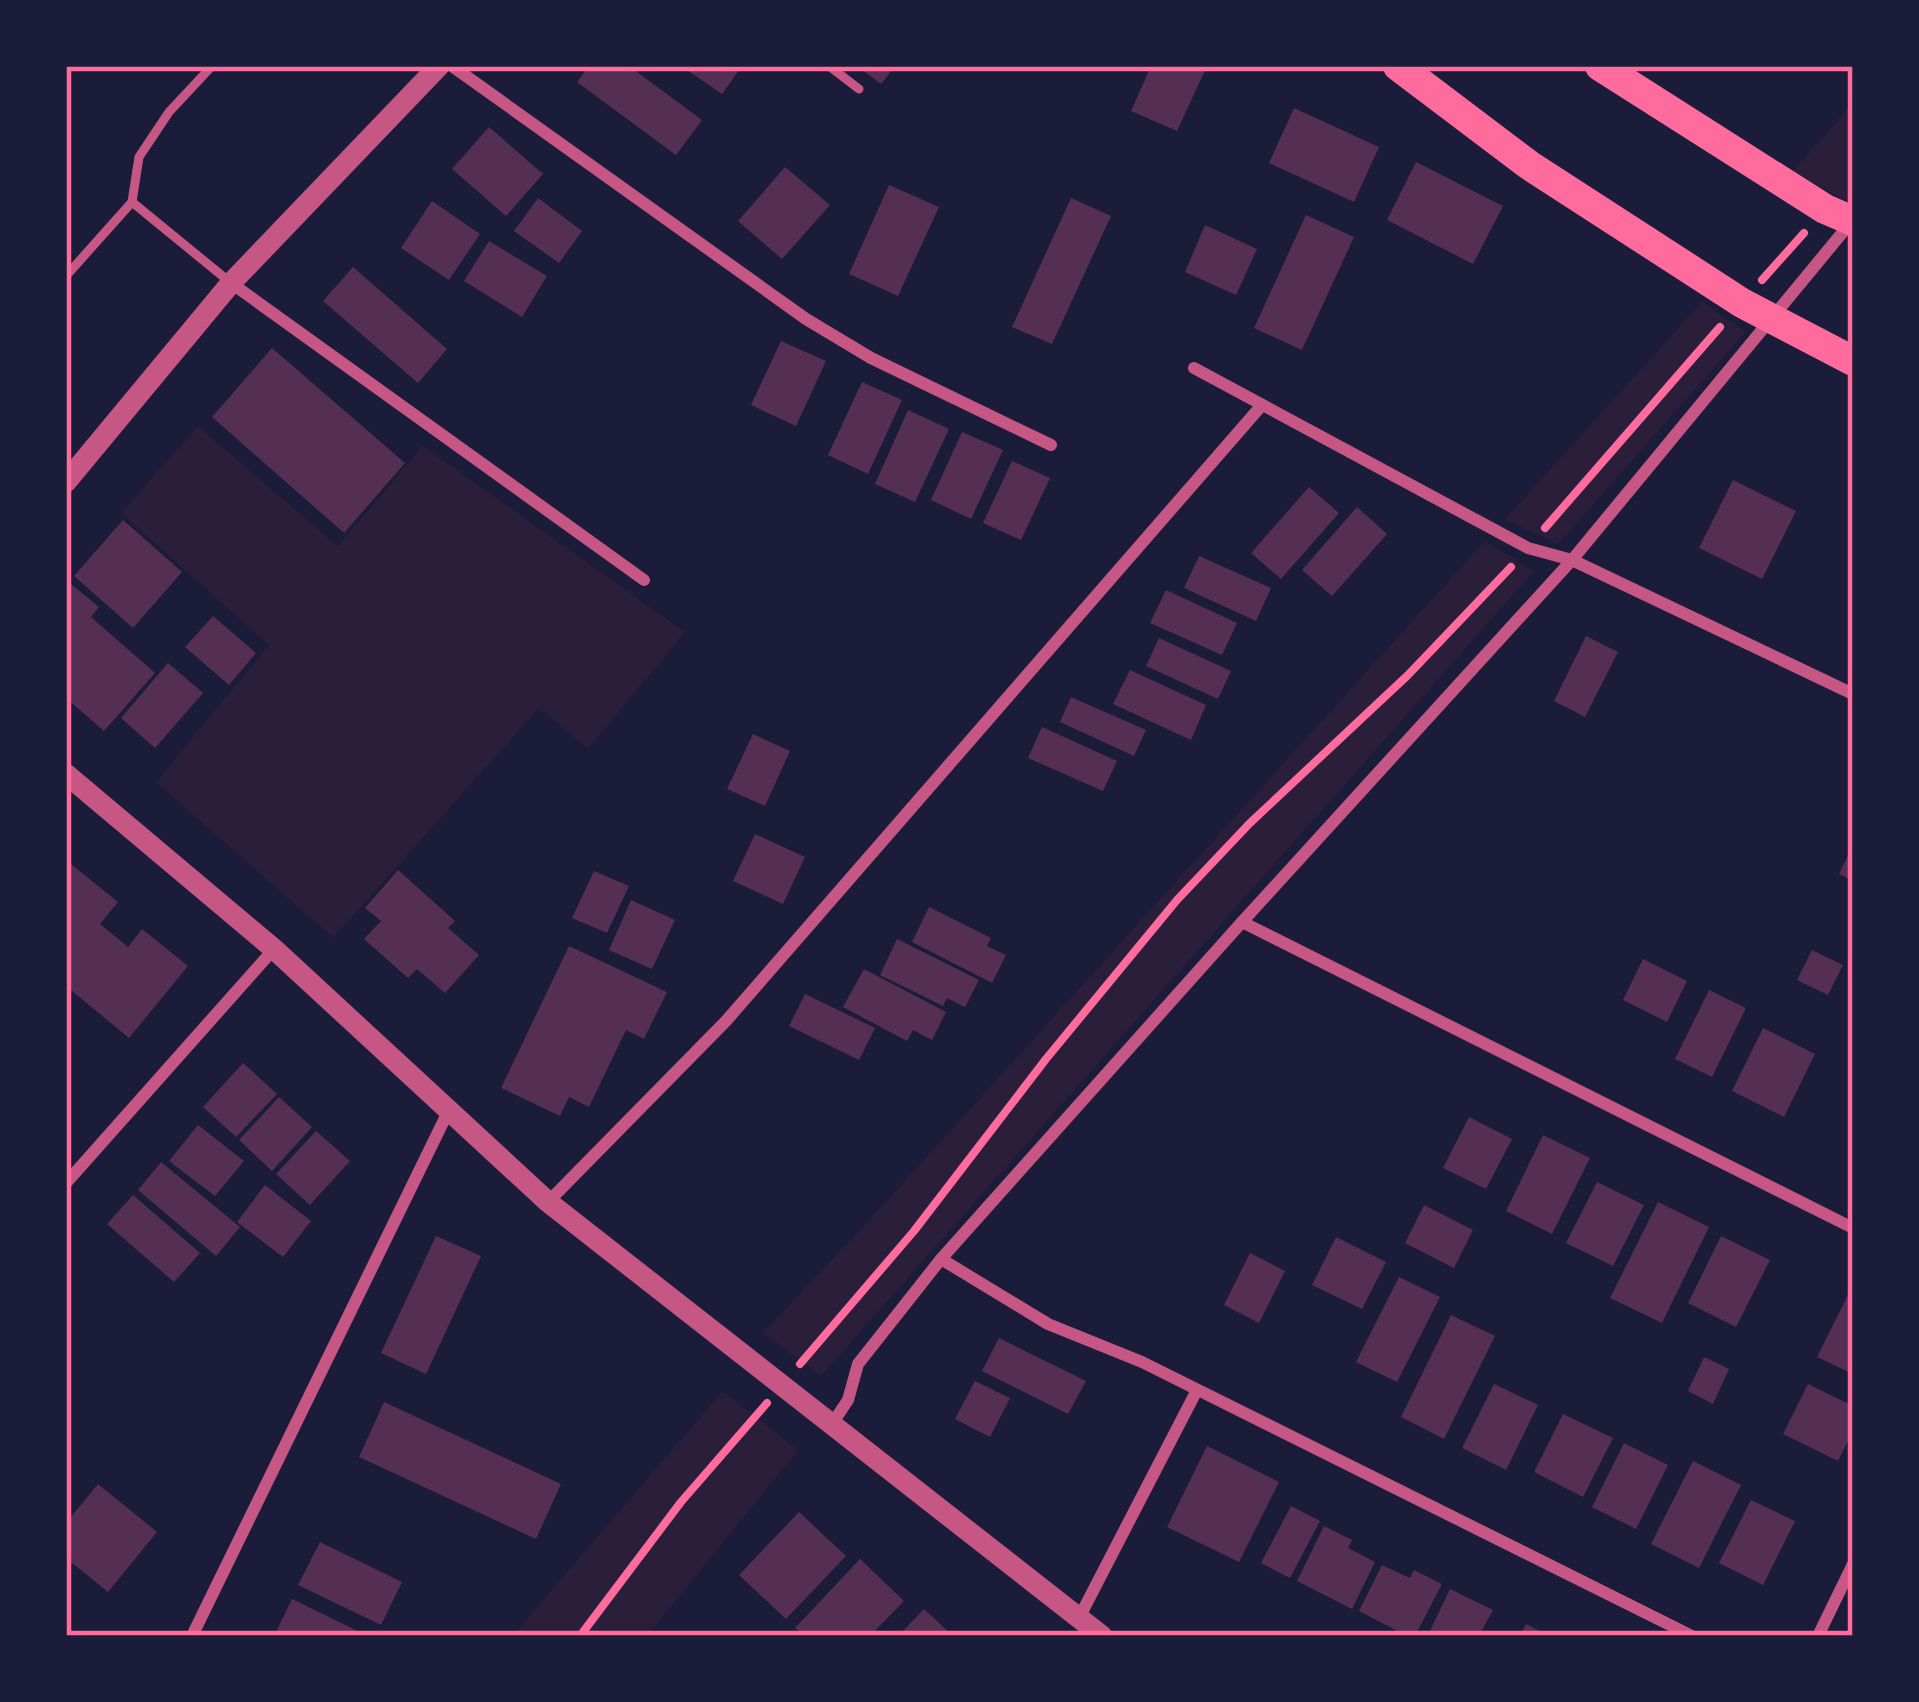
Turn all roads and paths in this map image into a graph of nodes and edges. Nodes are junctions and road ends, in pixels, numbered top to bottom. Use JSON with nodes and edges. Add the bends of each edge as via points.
{"nodes":[{"id":1,"x":212,"y":66,"type":"edge"},
{"id":2,"x":439,"y":66,"type":"edge"},
{"id":3,"x":452,"y":66,"type":"edge"},
{"id":4,"x":829,"y":66,"type":"edge"},
{"id":5,"x":1398,"y":66,"type":"edge"},
{"id":6,"x":1600,"y":66,"type":"edge"},
{"id":7,"x":860,"y":89,"type":"dead end"},
{"id":8,"x":132,"y":202,"type":"junction"},
{"id":9,"x":1844,"y":217,"type":"edge"},
{"id":10,"x":66,"y":276,"type":"edge"},
{"id":11,"x":231,"y":283,"type":"junction"},
{"id":12,"x":1742,"y":303,"type":"junction"},
{"id":13,"x":1771,"y":320,"type":"junction"},
{"id":14,"x":1853,"y":361,"type":"edge"},
{"id":15,"x":1194,"y":368,"type":"dead end"},
{"id":16,"x":1262,"y":405,"type":"junction"},
{"id":17,"x":1052,"y":445,"type":"dead end"},
{"id":18,"x":66,"y":482,"type":"edge"},
{"id":19,"x":1542,"y":532,"type":"dead end"},
{"id":20,"x":1572,"y":560,"type":"junction"},
{"id":21,"x":1512,"y":566,"type":"dead end"},
{"id":22,"x":644,"y":580,"type":"dead end"},
{"id":23,"x":1853,"y":694,"type":"edge"},
{"id":24,"x":66,"y":774,"type":"edge"},
{"id":25,"x":1242,"y":922,"type":"junction"},
{"id":26,"x":274,"y":949,"type":"junction"},
{"id":27,"x":448,"y":1112,"type":"junction"},
{"id":28,"x":66,"y":1183,"type":"edge"},
{"id":29,"x":548,"y":1202,"type":"junction"},
{"id":30,"x":1853,"y":1228,"type":"edge"},
{"id":31,"x":941,"y":1259,"type":"junction"},
{"id":32,"x":803,"y":1360,"type":"dead end"},
{"id":33,"x":1197,"y":1390,"type":"junction"},
{"id":34,"x":753,"y":1420,"type":"dead end"},
{"id":35,"x":832,"y":1424,"type":"junction"},
{"id":36,"x":1853,"y":1564,"type":"edge"},
{"id":37,"x":1079,"y":1618,"type":"junction"},
{"id":38,"x":192,"y":1636,"type":"edge"},
{"id":39,"x":580,"y":1636,"type":"edge"},
{"id":40,"x":1102,"y":1636,"type":"edge"},
{"id":41,"x":1692,"y":1636,"type":"edge"},
{"id":42,"x":1818,"y":1636,"type":"edge"}],
"edges":[{"from":1,"to":8,"type":"lane","via":[[139,157]]},
{"from":2,"to":11,"type":"street"},
{"from":3,"to":17,"type":"street","via":[[806,320]]},
{"from":4,"to":7,"type":"lane"},
{"from":5,"to":12,"type":"main road","via":[[1529,165]]},
{"from":6,"to":9,"type":"main road"},
{"from":8,"to":10,"type":"lane"},
{"from":8,"to":11,"type":"lane"},
{"from":9,"to":12,"type":"path"},
{"from":9,"to":13,"type":"street"},
{"from":11,"to":18,"type":"street"},
{"from":11,"to":22,"type":"street"},
{"from":12,"to":13,"type":"main road"},
{"from":12,"to":19,"type":"path"},
{"from":13,"to":14,"type":"main road"},
{"from":13,"to":20,"type":"street"},
{"from":15,"to":16,"type":"street"},
{"from":16,"to":20,"type":"street","via":[[1528,548]]},
{"from":16,"to":29,"type":"street","via":[[726,1022]]},
{"from":20,"to":23,"type":"street"},
{"from":20,"to":25,"type":"street"},
{"from":21,"to":32,"type":"path","via":[[1177,900]]},
{"from":24,"to":26,"type":"street"},
{"from":25,"to":30,"type":"street"},
{"from":25,"to":31,"type":"street"},
{"from":26,"to":27,"type":"street"},
{"from":26,"to":28,"type":"street"},
{"from":27,"to":29,"type":"street"},
{"from":27,"to":38,"type":"street"},
{"from":29,"to":35,"type":"street"},
{"from":31,"to":33,"type":"street","via":[[1048,1324]]},
{"from":31,"to":35,"type":"street","via":[[857,1364]]},
{"from":33,"to":37,"type":"street"},
{"from":33,"to":41,"type":"street"},
{"from":34,"to":39,"type":"path"},
{"from":35,"to":37,"type":"street"},
{"from":36,"to":42,"type":"street"},
{"from":37,"to":40,"type":"street"}]}
